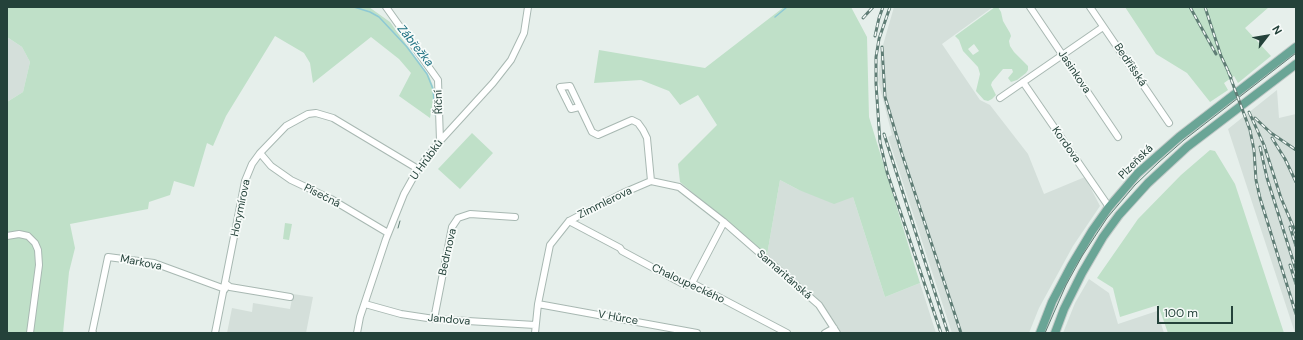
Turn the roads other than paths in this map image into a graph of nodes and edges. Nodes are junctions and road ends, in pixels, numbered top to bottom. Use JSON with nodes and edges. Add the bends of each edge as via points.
{"nodes":[{"id":1,"x":386,"y":7,"type":"edge"},
{"id":2,"x":528,"y":7,"type":"edge"},
{"id":3,"x":1030,"y":7,"type":"edge"},
{"id":4,"x":1090,"y":7,"type":"edge"},
{"id":5,"x":1104,"y":27,"type":"junction"},
{"id":6,"x":1296,"y":47,"type":"edge"},
{"id":7,"x":1062,"y":55,"type":"junction"},
{"id":8,"x":1296,"y":64,"type":"edge"},
{"id":9,"x":1023,"y":82,"type":"junction"},
{"id":10,"x":1000,"y":98,"type":"dead end"},
{"id":11,"x":579,"y":107,"type":"junction"},
{"id":12,"x":1169,"y":123,"type":"dead end"},
{"id":13,"x":1118,"y":137,"type":"dead end"},
{"id":14,"x":440,"y":141,"type":"junction"},
{"id":15,"x":260,"y":153,"type":"junction"},
{"id":16,"x":418,"y":169,"type":"junction"},
{"id":17,"x":651,"y":182,"type":"junction"},
{"id":18,"x":1109,"y":207,"type":"junction"},
{"id":19,"x":515,"y":217,"type":"dead end"},
{"id":20,"x":569,"y":221,"type":"junction"},
{"id":21,"x":724,"y":222,"type":"junction"},
{"id":22,"x":388,"y":233,"type":"junction"},
{"id":23,"x":7,"y":236,"type":"edge"},
{"id":24,"x":692,"y":283,"type":"junction"},
{"id":25,"x":225,"y":287,"type":"junction"},
{"id":26,"x":290,"y":297,"type":"dead end"},
{"id":27,"x":365,"y":304,"type":"junction"},
{"id":28,"x":538,"y":304,"type":"junction"},
{"id":29,"x":434,"y":319,"type":"junction"},
{"id":30,"x":535,"y":325,"type":"junction"},
{"id":31,"x":671,"y":330,"type":"edge"},
{"id":32,"x":836,"y":330,"type":"edge"},
{"id":33,"x":30,"y":333,"type":"edge"},
{"id":34,"x":93,"y":333,"type":"edge"},
{"id":35,"x":216,"y":333,"type":"edge"},
{"id":36,"x":357,"y":333,"type":"edge"},
{"id":37,"x":535,"y":333,"type":"edge"},
{"id":38,"x":697,"y":333,"type":"edge"},
{"id":39,"x":787,"y":333,"type":"edge"},
{"id":40,"x":825,"y":333,"type":"edge"},
{"id":41,"x":1040,"y":333,"type":"edge"},
{"id":42,"x":1054,"y":333,"type":"edge"}],
"edges":[{"from":1,"to":14,"type":"street","name":"Říční","via":[[438,80]]},
{"from":2,"to":14,"type":"street","name":"U Hrůbků","via":[[524,33],[511,60]]},
{"from":3,"to":7,"type":"street","name":"Jasinkova"},
{"from":4,"to":5,"type":"street","name":"Bedřišská"},
{"from":5,"to":7,"type":"street"},
{"from":5,"to":12,"type":"street","name":"Bedřišská"},
{"from":6,"to":18,"type":"main road","name":"Plzeňská","via":[[1179,137],[1138,173]]},
{"from":7,"to":9,"type":"street"},
{"from":7,"to":13,"type":"street","name":"Jasinkova"},
{"from":8,"to":42,"type":"main road","via":[[1187,147],[1119,215],[1082,273]]},
{"from":9,"to":10,"type":"street"},
{"from":9,"to":18,"type":"street","name":"Kordova"},
{"from":11,"to":11,"type":"street","via":[[571,109],[560,87],[570,86]]},
{"from":11,"to":17,"type":"street","via":[[592,132],[598,135],[632,120],[638,123],[647,138]]},
{"from":14,"to":16,"type":"street","name":"U Hrůbků"},
{"from":15,"to":16,"type":"street","name":"Horymírova","via":[[286,126],[308,114],[316,114],[333,118]]},
{"from":15,"to":22,"type":"street","name":"Písečná","via":[[271,166],[291,180],[330,199]]},
{"from":15,"to":25,"type":"street","name":"Horymírova","via":[[245,181]]},
{"from":16,"to":22,"type":"street","name":"U Hrůbků","via":[[404,194]]},
{"from":17,"to":20,"type":"street","name":"Zimmlerova","via":[[623,193]]},
{"from":17,"to":21,"type":"street","name":"Zimmlerova","via":[[678,186]]},
{"from":18,"to":41,"type":"main road","name":"Plzeňská","via":[[1071,266],[1052,302]]},
{"from":19,"to":29,"type":"street","name":"Bedrnova","via":[[470,214],[458,218],[452,227]]},
{"from":20,"to":24,"type":"street","name":"Chaloupeckého","via":[[685,285]]},
{"from":20,"to":28,"type":"street","name":"Zimmlerova","via":[[550,245]]},
{"from":21,"to":24,"type":"street"},
{"from":21,"to":32,"type":"street","name":"Samaritánská","via":[[819,305]]},
{"from":22,"to":27,"type":"street","name":"U Hrůbků"},
{"from":23,"to":33,"type":"street","via":[[28,236],[38,250],[39,265]]},
{"from":24,"to":39,"type":"street","name":"Chaloupeckého"},
{"from":25,"to":26,"type":"street"},
{"from":25,"to":34,"type":"street","name":"Markova","via":[[154,264],[108,257]]},
{"from":25,"to":35,"type":"street","name":"Horymírova"},
{"from":27,"to":29,"type":"street","name":"Jandova","via":[[401,314]]},
{"from":27,"to":36,"type":"street","name":"U Hrůbků"},
{"from":28,"to":30,"type":"street","name":"Zimmlerova"},
{"from":28,"to":31,"type":"street","name":"V Hůrce"},
{"from":29,"to":30,"type":"street","name":"Jandova"},
{"from":30,"to":37,"type":"street","name":"Zimmlerova"},
{"from":31,"to":38,"type":"street","name":"V Hůrce"},
{"from":32,"to":40,"type":"street"}]}
